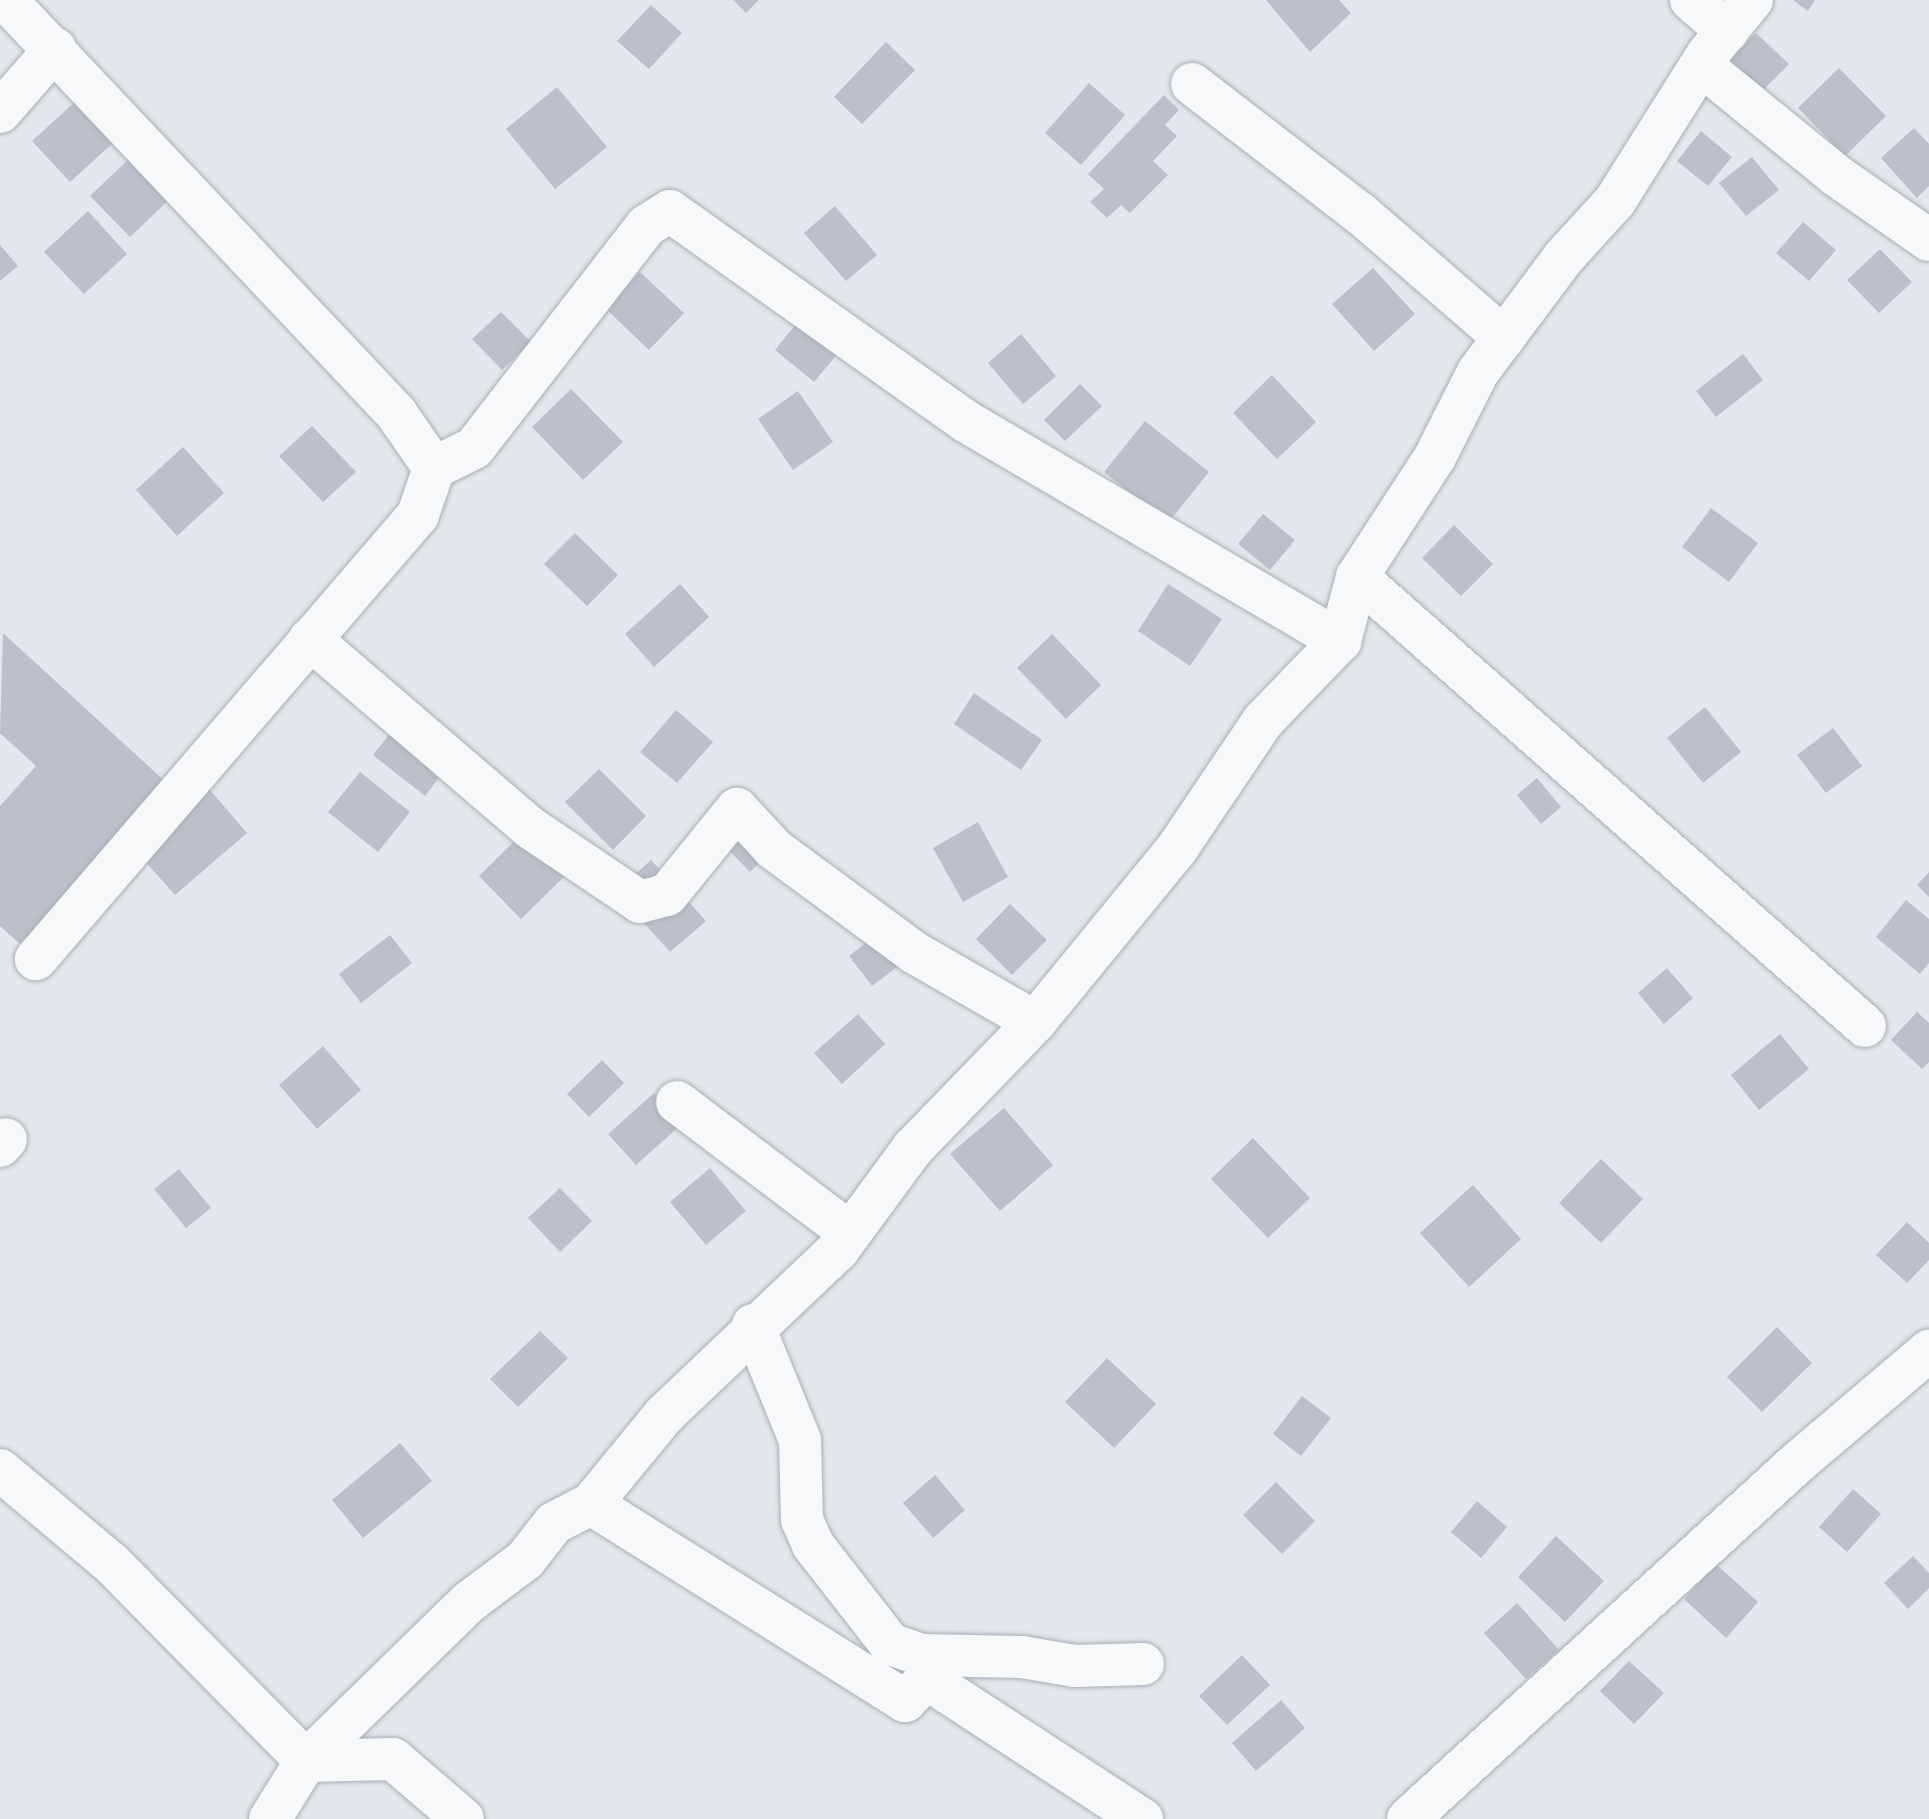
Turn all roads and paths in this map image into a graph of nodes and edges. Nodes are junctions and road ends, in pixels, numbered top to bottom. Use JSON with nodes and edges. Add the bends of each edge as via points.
{"nodes":[{"id":1,"x":6,"y":0,"type":"edge"},
{"id":2,"x":1691,"y":0,"type":"edge"},
{"id":3,"x":1740,"y":16,"type":"edge"},
{"id":4,"x":55,"y":49,"type":"junction"},
{"id":5,"x":1702,"y":65,"type":"junction"},
{"id":6,"x":1192,"y":84,"type":"dead end"},
{"id":7,"x":0,"y":112,"type":"edge"},
{"id":8,"x":1929,"y":240,"type":"edge"},
{"id":9,"x":1504,"y":338,"type":"junction"},
{"id":10,"x":434,"y":468,"type":"junction"},
{"id":11,"x":1357,"y":577,"type":"junction"},
{"id":12,"x":310,"y":639,"type":"junction"},
{"id":13,"x":1340,"y":640,"type":"junction"},
{"id":14,"x":36,"y":959,"type":"dead end"},
{"id":15,"x":1035,"y":1022,"type":"junction"},
{"id":16,"x":1865,"y":1026,"type":"dead end"},
{"id":17,"x":677,"y":1102,"type":"dead end"},
{"id":18,"x":850,"y":1232,"type":"junction"},
{"id":19,"x":753,"y":1325,"type":"junction"},
{"id":20,"x":1929,"y":1351,"type":"edge"},
{"id":21,"x":0,"y":1470,"type":"edge"},
{"id":22,"x":591,"y":1504,"type":"junction"},
{"id":23,"x":1143,"y":1664,"type":"dead end"},
{"id":24,"x":306,"y":1761,"type":"junction"},
{"id":25,"x":270,"y":1819,"type":"edge"},
{"id":26,"x":462,"y":1819,"type":"edge"},
{"id":27,"x":1142,"y":1819,"type":"edge"},
{"id":28,"x":1408,"y":1819,"type":"edge"}],
"edges":[{"from":1,"to":4,"type":"street"},
{"from":2,"to":3,"type":"street"},
{"from":3,"to":5,"type":"street"},
{"from":4,"to":7,"type":"street"},
{"from":4,"to":10,"type":"street","via":[[396,414]]},
{"from":5,"to":8,"type":"street","via":[[1837,176]]},
{"from":5,"to":9,"type":"street","via":[[1616,202],[1564,257]]},
{"from":6,"to":9,"type":"street","via":[[1331,189]]},
{"from":9,"to":11,"type":"street"},
{"from":10,"to":12,"type":"street","via":[[418,515]]},
{"from":10,"to":13,"type":"street","via":[[474,448],[646,226],[670,211],[966,422]]},
{"from":11,"to":13,"type":"street"},
{"from":11,"to":16,"type":"street"},
{"from":12,"to":14,"type":"street"},
{"from":12,"to":15,"type":"street","via":[[529,827],[640,902],[667,895],[736,809],[774,849],[915,953]]},
{"from":13,"to":15,"type":"street","via":[[1264,721],[1178,847]]},
{"from":15,"to":18,"type":"street","via":[[913,1148]]},
{"from":17,"to":18,"type":"street","via":[[743,1158]]},
{"from":18,"to":19,"type":"street","via":[[806,1282]]},
{"from":19,"to":22,"type":"street"},
{"from":19,"to":23,"type":"street","via":[[800,1440],[802,1520],[813,1545],[890,1644],[922,1655]]},
{"from":20,"to":28,"type":"street"},
{"from":21,"to":24,"type":"street","via":[[111,1563]]},
{"from":22,"to":24,"type":"street","via":[[554,1523],[525,1560],[469,1602]]},
{"from":22,"to":27,"type":"street","via":[[905,1701],[927,1678]]},
{"from":24,"to":25,"type":"street"},
{"from":24,"to":26,"type":"street","via":[[393,1759]]}]}
